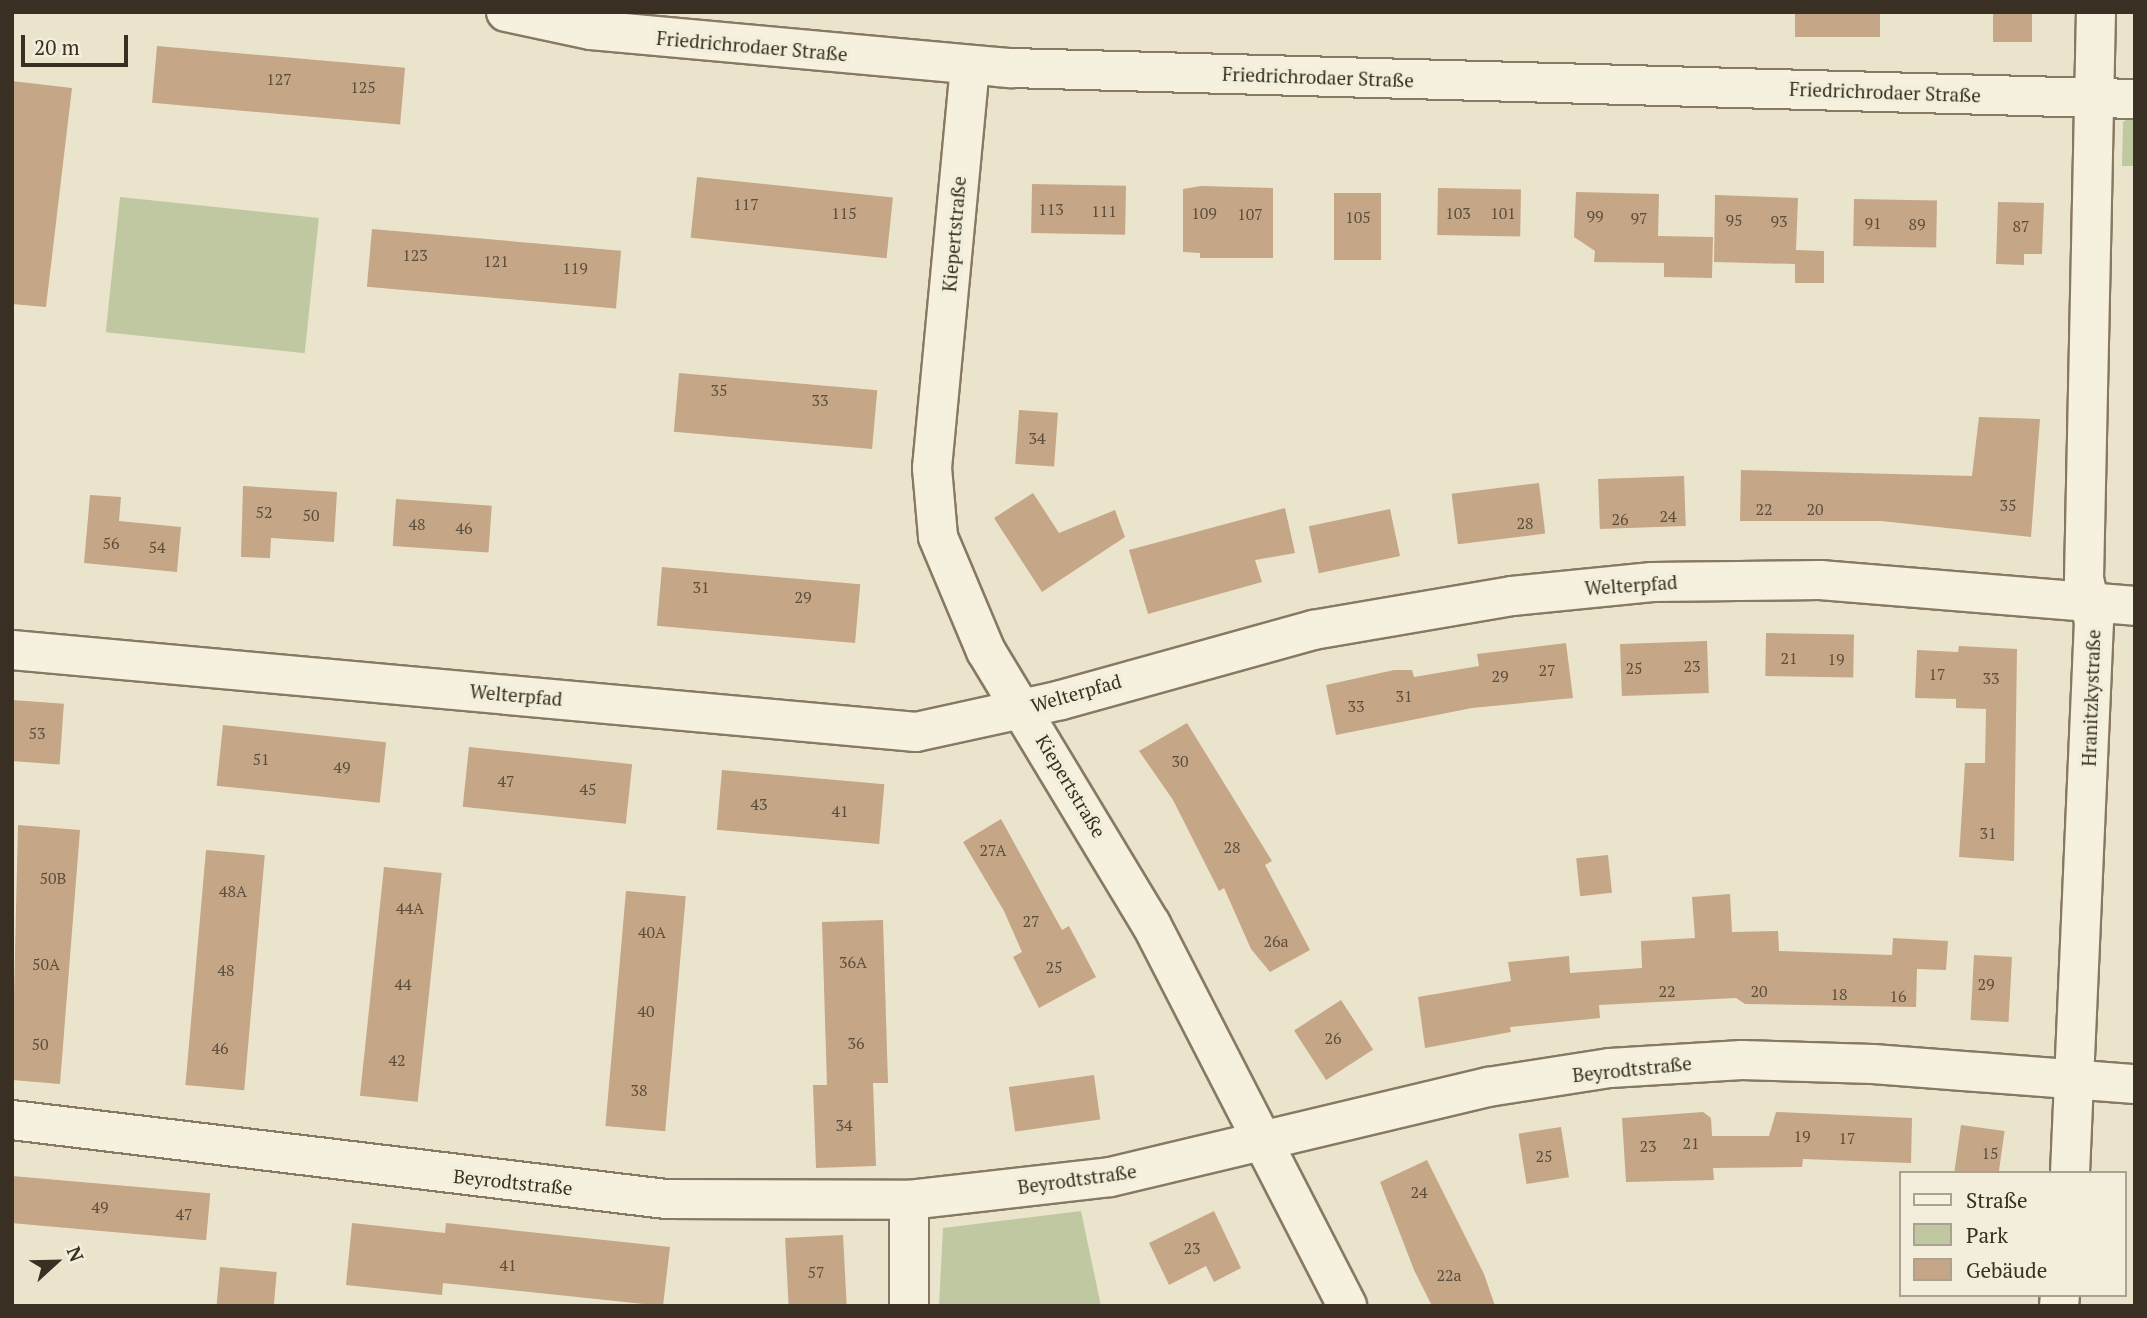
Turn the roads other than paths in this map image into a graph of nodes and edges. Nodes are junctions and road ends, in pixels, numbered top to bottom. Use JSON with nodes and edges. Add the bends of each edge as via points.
{"nodes":[{"id":1,"x":506,"y":12,"type":"edge"},
{"id":2,"x":2096,"y":12,"type":"edge"},
{"id":3,"x":594,"y":21,"type":"edge"},
{"id":4,"x":970,"y":66,"type":"junction"},
{"id":5,"x":2117,"y":99,"type":"edge"},
{"id":6,"x":2090,"y":602,"type":"junction"},
{"id":7,"x":2135,"y":606,"type":"edge"},
{"id":8,"x":12,"y":650,"type":"edge"},
{"id":9,"x":1024,"y":708,"type":"junction"},
{"id":10,"x":2077,"y":1079,"type":"junction"},
{"id":11,"x":2135,"y":1084,"type":"edge"},
{"id":12,"x":12,"y":1121,"type":"edge"},
{"id":13,"x":1266,"y":1142,"type":"junction"},
{"id":14,"x":2070,"y":1171,"type":"edge"},
{"id":15,"x":909,"y":1200,"type":"junction"},
{"id":16,"x":909,"y":1306,"type":"edge"},
{"id":17,"x":1347,"y":1306,"type":"edge"}],
"edges":[{"from":1,"to":3,"type":"street","name":"Friedrichrodaer Straße"},
{"from":2,"to":5,"type":"street","name":"Hranitzkystraße"},
{"from":3,"to":4,"type":"street","name":"Friedrichrodaer Straße"},
{"from":4,"to":5,"type":"street","name":"Friedrichrodaer Straße"},
{"from":4,"to":9,"type":"street","name":"Kiepertstraße","via":[[933,513],[958,596]]},
{"from":5,"to":6,"type":"street","name":"Hranitzkystraße","via":[[2084,579]]},
{"from":6,"to":7,"type":"street","name":"Welterpfad"},
{"from":6,"to":9,"type":"street","name":"Welterpfad","via":[[1821,580],[1572,590],[1313,630]]},
{"from":6,"to":10,"type":"street","name":"Hranitzkystraße","via":[[2094,622]]},
{"from":8,"to":9,"type":"street","name":"Welterpfad","via":[[891,731],[935,730]]},
{"from":9,"to":13,"type":"street","name":"Kiepertstraße","via":[[1151,924]]},
{"from":10,"to":11,"type":"street","name":"Beyrodtstraße"},
{"from":10,"to":13,"type":"street","name":"Beyrodtstraße","via":[[1742,1060],[1610,1068],[1488,1087]]},
{"from":10,"to":14,"type":"street","name":"Hranitzkystraße"},
{"from":12,"to":15,"type":"street","name":"Beyrodtstraße","via":[[666,1199]]},
{"from":13,"to":15,"type":"street","name":"Beyrodtstraße","via":[[1110,1177]]},
{"from":13,"to":17,"type":"street","name":"Kiepertstraße"},
{"from":15,"to":16,"type":"street"}]}
